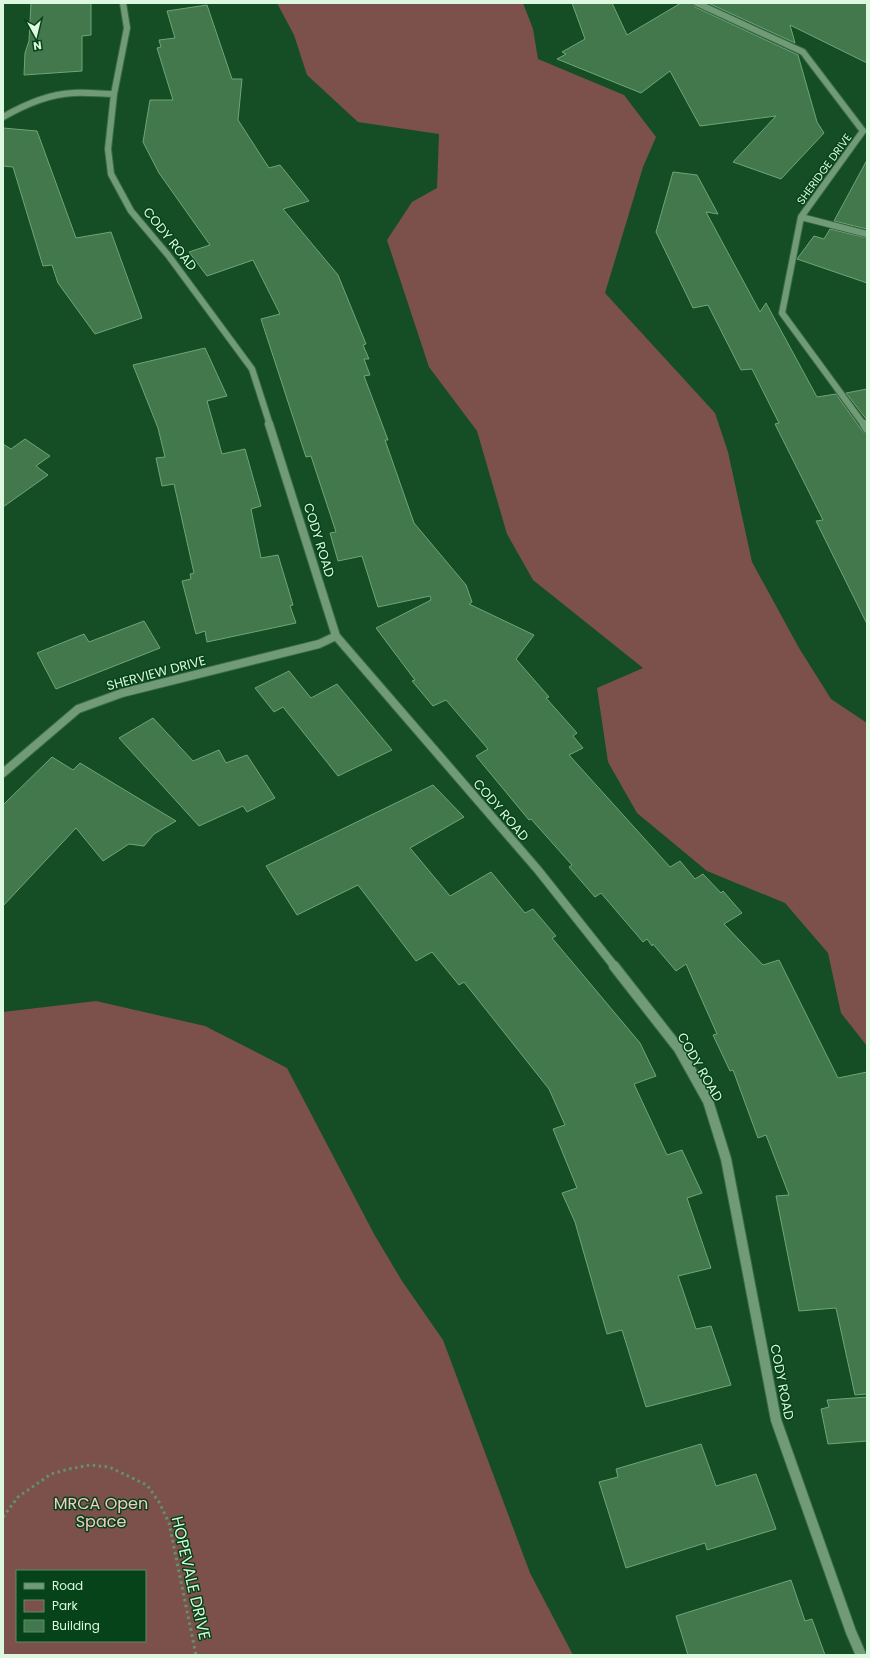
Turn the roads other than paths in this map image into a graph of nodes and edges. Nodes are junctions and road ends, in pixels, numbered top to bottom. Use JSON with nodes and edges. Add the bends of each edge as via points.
{"nodes":[{"id":1,"x":123,"y":3,"type":"edge"},
{"id":2,"x":697,"y":3,"type":"edge"},
{"id":3,"x":114,"y":94,"type":"junction"},
{"id":4,"x":3,"y":117,"type":"edge"},
{"id":5,"x":802,"y":217,"type":"junction"},
{"id":6,"x":867,"y":234,"type":"edge"},
{"id":7,"x":867,"y":429,"type":"edge"},
{"id":8,"x":336,"y":636,"type":"junction"},
{"id":9,"x":3,"y":773,"type":"edge"},
{"id":10,"x":861,"y":1655,"type":"edge"}],
"edges":[{"from":1,"to":3,"type":"street","name":"CODY ROAD","via":[[127,28]]},
{"from":2,"to":5,"type":"street","name":"SHERIDGE DRIVE","via":[[803,52],[864,131]]},
{"from":3,"to":4,"type":"street","via":[[72,93],[48,98]]},
{"from":3,"to":8,"type":"street","name":"CODY ROAD","via":[[108,149],[111,174],[131,211],[168,255],[252,369]]},
{"from":5,"to":6,"type":"street"},
{"from":5,"to":7,"type":"street","name":"SHERIDGE DRIVE","via":[[782,313]]},
{"from":8,"to":9,"type":"street","name":"SHERVIEW DRIVE","via":[[319,644],[122,693],[78,709]]},
{"from":8,"to":10,"type":"street","name":"CODY ROAD","via":[[538,870],[679,1049],[708,1101],[726,1159],[776,1420]]}]}
